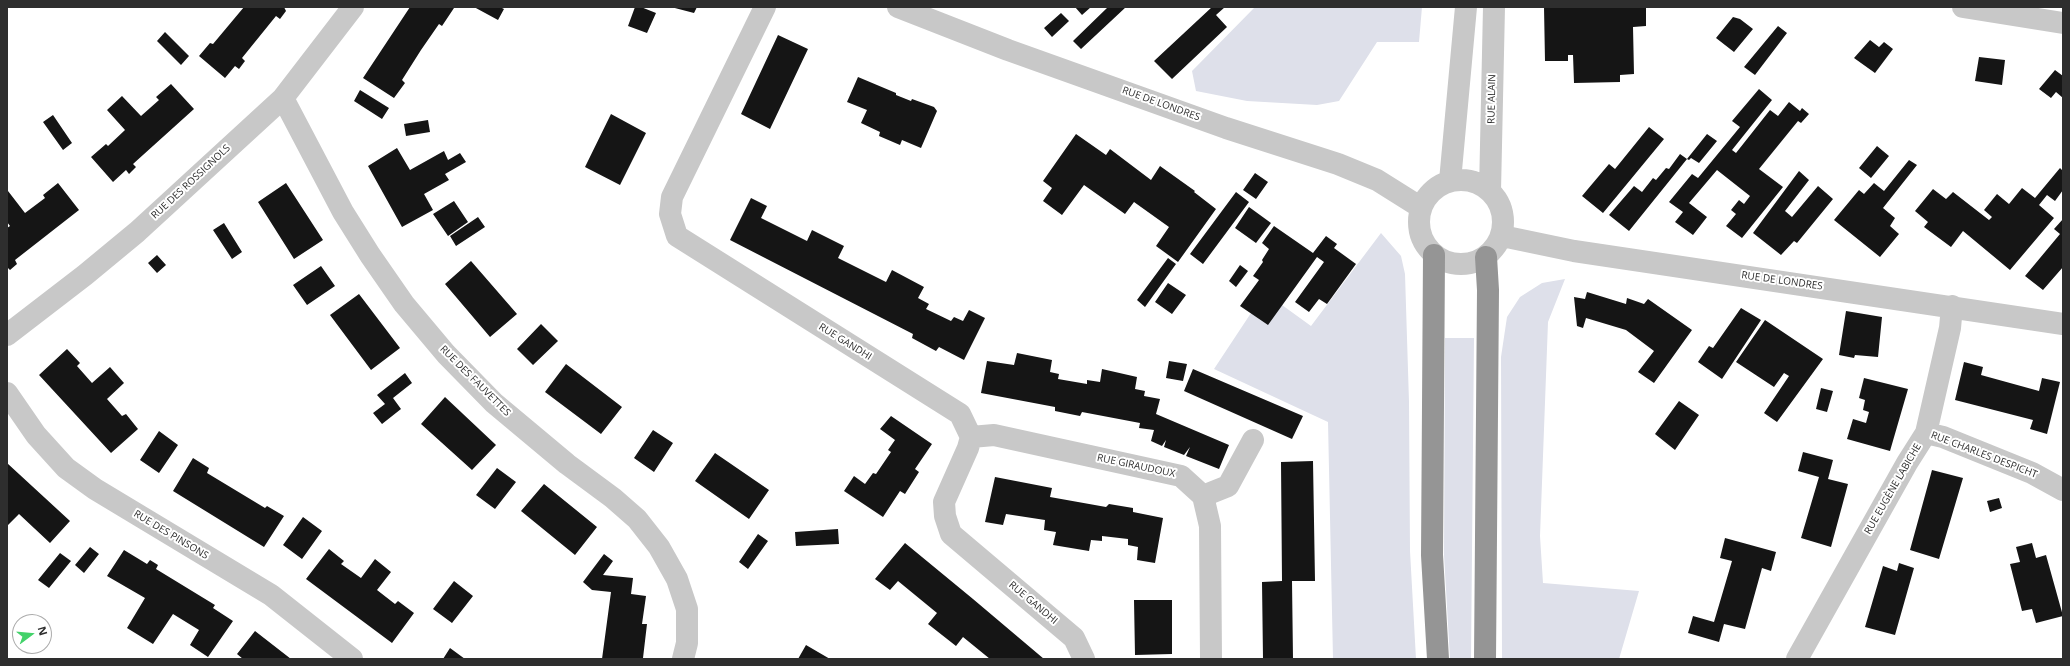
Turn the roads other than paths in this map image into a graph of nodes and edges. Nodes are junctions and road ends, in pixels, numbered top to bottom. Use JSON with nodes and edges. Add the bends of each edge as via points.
{"nodes":[{"id":1,"x":353,"y":7,"type":"edge"},
{"id":2,"x":765,"y":7,"type":"edge"},
{"id":3,"x":898,"y":7,"type":"edge"},
{"id":4,"x":1466,"y":7,"type":"edge"},
{"id":5,"x":1494,"y":7,"type":"edge"},
{"id":6,"x":1963,"y":7,"type":"edge"},
{"id":7,"x":2063,"y":23,"type":"edge"},
{"id":8,"x":283,"y":98,"type":"junction"},
{"id":9,"x":1450,"y":181,"type":"junction"},
{"id":10,"x":1490,"y":191,"type":"junction"},
{"id":11,"x":1420,"y":208,"type":"junction"},
{"id":12,"x":1502,"y":236,"type":"junction"},
{"id":13,"x":1434,"y":255,"type":"junction"},
{"id":14,"x":1486,"y":257,"type":"junction"},
{"id":15,"x":1952,"y":306,"type":"junction"},
{"id":16,"x":2063,"y":324,"type":"edge"},
{"id":17,"x":7,"y":335,"type":"edge"},
{"id":18,"x":7,"y":393,"type":"edge"},
{"id":19,"x":1926,"y":433,"type":"junction"},
{"id":20,"x":971,"y":437,"type":"junction"},
{"id":21,"x":1252,"y":440,"type":"dead end"},
{"id":22,"x":2063,"y":490,"type":"edge"},
{"id":23,"x":1203,"y":496,"type":"junction"},
{"id":24,"x":352,"y":659,"type":"edge"},
{"id":25,"x":683,"y":659,"type":"edge"},
{"id":26,"x":1084,"y":659,"type":"edge"},
{"id":27,"x":1211,"y":659,"type":"edge"},
{"id":28,"x":1438,"y":659,"type":"edge"},
{"id":29,"x":1485,"y":659,"type":"edge"},
{"id":30,"x":1797,"y":659,"type":"edge"}],
"edges":[{"from":1,"to":8,"type":"street","name":"RUE DES ROSSIGNOLS"},
{"from":2,"to":20,"type":"street","name":"RUE GANDHI","via":[[672,197],[670,214],[677,236],[960,414]]},
{"from":3,"to":11,"type":"street","name":"RUE DE LONDRES","via":[[1008,50],[1226,128],[1338,164],[1377,180]]},
{"from":4,"to":9,"type":"street"},
{"from":5,"to":10,"type":"street","name":"RUE ALAIN"},
{"from":6,"to":7,"type":"street"},
{"from":8,"to":17,"type":"street","name":"RUE DES ROSSIGNOLS","via":[[137,232]]},
{"from":8,"to":25,"type":"street","name":"RUE DES FAUVETTES","via":[[343,212],[404,304],[446,354],[494,403],[566,464],[613,498],[637,519],[659,547],[677,579],[687,609],[687,643]]},
{"from":9,"to":10,"type":"street","via":[[1478,183]]},
{"from":9,"to":11,"type":"street","via":[[1438,186],[1427,196]]},
{"from":10,"to":12,"type":"street","via":[[1498,200],[1502,212]]},
{"from":11,"to":13,"type":"street","via":[[1418,225],[1423,242]]},
{"from":12,"to":14,"type":"street"},
{"from":12,"to":15,"type":"street","name":"RUE DE LONDRES","via":[[1574,251]]},
{"from":13,"to":14,"type":"street","via":[[1446,262],[1460,265]]},
{"from":13,"to":28,"type":"highway","via":[[1432,555]]},
{"from":14,"to":29,"type":"highway","via":[[1488,290]]},
{"from":15,"to":16,"type":"street","name":"RUE DE LONDRES"},
{"from":15,"to":19,"type":"street","name":"RUE EUGÈNE LABICHE","via":[[1950,328]]},
{"from":18,"to":24,"type":"street","name":"RUE DES PINSONS","via":[[36,435],[66,468],[95,489],[271,595]]},
{"from":19,"to":22,"type":"street","name":"RUE CHARLES DESPICHT","via":[[1943,437],[2032,472]]},
{"from":19,"to":30,"type":"street","name":"RUE EUGÈNE LABICHE"},
{"from":20,"to":23,"type":"street","name":"RUE GIRAUDOUX","via":[[994,435],[1181,476]]},
{"from":20,"to":26,"type":"street","name":"RUE GANDHI","via":[[944,502],[945,516],[951,534],[1074,638]]},
{"from":21,"to":23,"type":"street","via":[[1228,486]]},
{"from":23,"to":27,"type":"street","via":[[1210,526]]}]}
